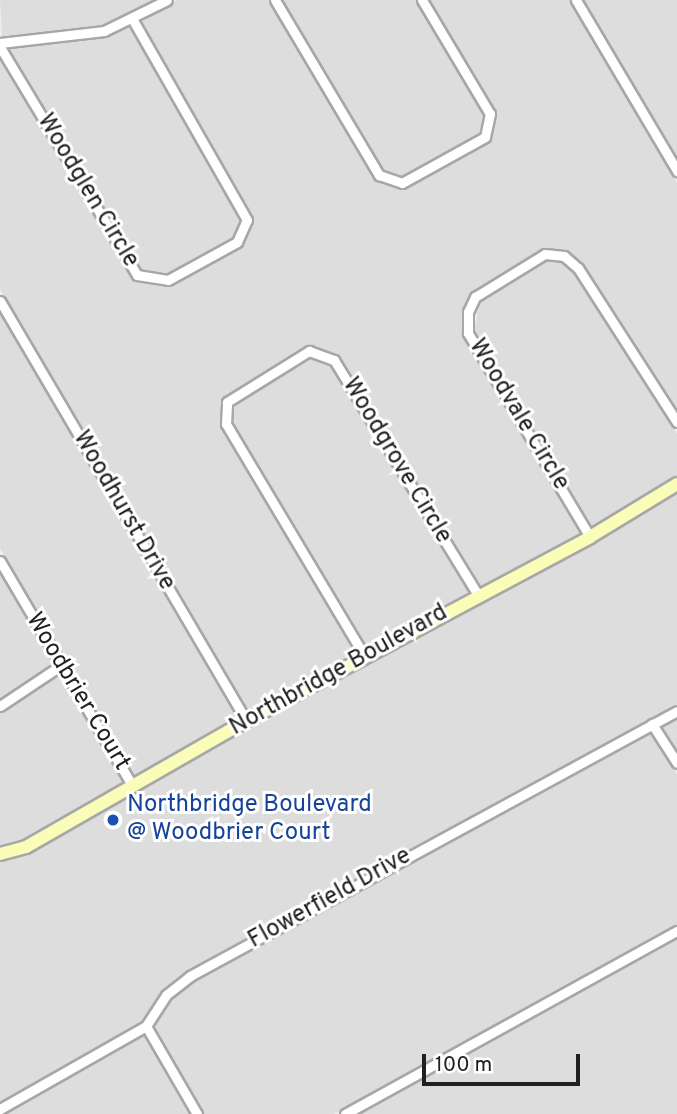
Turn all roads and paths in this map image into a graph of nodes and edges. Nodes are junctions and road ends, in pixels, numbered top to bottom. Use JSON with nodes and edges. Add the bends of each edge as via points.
{"nodes":[{"id":1,"x":167,"y":0,"type":"edge"},
{"id":2,"x":275,"y":0,"type":"edge"},
{"id":3,"x":422,"y":0,"type":"edge"},
{"id":4,"x":576,"y":0,"type":"edge"},
{"id":5,"x":133,"y":20,"type":"junction"},
{"id":6,"x":0,"y":45,"type":"edge"},
{"id":7,"x":677,"y":171,"type":"edge"},
{"id":8,"x":0,"y":301,"type":"edge"},
{"id":9,"x":677,"y":422,"type":"edge"},
{"id":10,"x":677,"y":484,"type":"edge"},
{"id":11,"x":590,"y":537,"type":"junction"},
{"id":12,"x":0,"y":561,"type":"edge"},
{"id":13,"x":478,"y":595,"type":"junction"},
{"id":14,"x":365,"y":657,"type":"junction"},
{"id":15,"x":60,"y":666,"type":"junction"},
{"id":16,"x":0,"y":706,"type":"edge"},
{"id":17,"x":677,"y":711,"type":"edge"},
{"id":18,"x":246,"y":721,"type":"junction"},
{"id":19,"x":652,"y":724,"type":"junction"},
{"id":20,"x":677,"y":763,"type":"edge"},
{"id":21,"x":133,"y":787,"type":"junction"},
{"id":22,"x":0,"y":854,"type":"edge"},
{"id":23,"x":677,"y":931,"type":"edge"},
{"id":24,"x":146,"y":1027,"type":"junction"},
{"id":25,"x":0,"y":1109,"type":"edge"},
{"id":26,"x":197,"y":1114,"type":"edge"},
{"id":27,"x":345,"y":1114,"type":"edge"}],
"edges":[{"from":1,"to":5,"type":"street"},
{"from":2,"to":3,"type":"street","via":[[379,175],[402,183],[485,137],[490,114]]},
{"from":4,"to":7,"type":"street"},
{"from":5,"to":6,"type":"street","via":[[104,31]]},
{"from":5,"to":6,"type":"street","name":"Woodglen Circle","via":[[247,220],[237,242],[168,280],[137,275]]},
{"from":8,"to":18,"type":"street","name":"Woodhurst Drive"},
{"from":9,"to":11,"type":"street","name":"Woodvale Circle","via":[[578,268],[564,256],[545,254],[475,297],[468,312],[468,333]]},
{"from":10,"to":11,"type":"street","name":"Northbridge Boulevard"},
{"from":11,"to":13,"type":"street","name":"Northbridge Boulevard"},
{"from":12,"to":15,"type":"street","name":"Woodbrier Court"},
{"from":13,"to":14,"type":"street","name":"Northbridge Boulevard"},
{"from":13,"to":14,"type":"street","name":"Woodgrove Circle","via":[[334,360],[309,351],[227,402],[226,424]]},
{"from":14,"to":18,"type":"street","name":"Northbridge Boulevard"},
{"from":15,"to":16,"type":"street"},
{"from":15,"to":21,"type":"street","name":"Woodbrier Court"},
{"from":17,"to":19,"type":"street","name":"Flowerfield Drive"},
{"from":18,"to":21,"type":"street","name":"Northbridge Boulevard"},
{"from":19,"to":20,"type":"street"},
{"from":19,"to":24,"type":"street","name":"Flowerfield Drive","via":[[190,976],[166,995]]},
{"from":21,"to":22,"type":"street","name":"Northbridge Boulevard","via":[[26,846]]},
{"from":23,"to":27,"type":"street"},
{"from":24,"to":25,"type":"street","name":"Flowerfield Drive"},
{"from":24,"to":26,"type":"street"}]}
